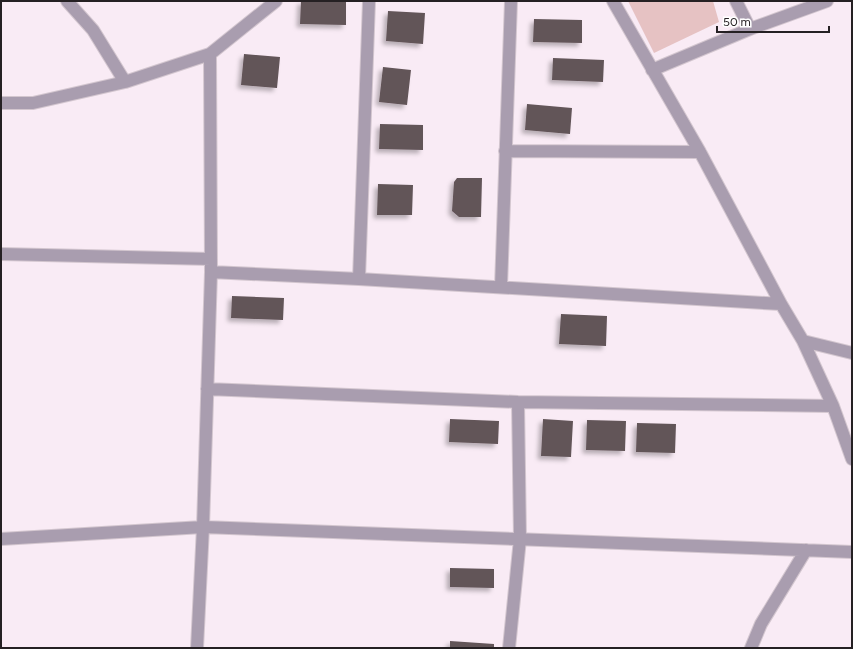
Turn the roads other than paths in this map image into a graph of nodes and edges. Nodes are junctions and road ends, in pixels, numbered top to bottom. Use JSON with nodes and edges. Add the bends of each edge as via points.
{"nodes":[{"id":1,"x":67,"y":1,"type":"edge"},
{"id":2,"x":276,"y":1,"type":"edge"},
{"id":3,"x":369,"y":1,"type":"edge"},
{"id":4,"x":511,"y":1,"type":"edge"},
{"id":5,"x":613,"y":1,"type":"edge"},
{"id":6,"x":736,"y":1,"type":"edge"},
{"id":7,"x":827,"y":1,"type":"edge"},
{"id":8,"x":750,"y":29,"type":"junction"},
{"id":9,"x":210,"y":54,"type":"junction"},
{"id":10,"x":652,"y":70,"type":"junction"},
{"id":11,"x":126,"y":82,"type":"junction"},
{"id":12,"x":1,"y":103,"type":"edge"},
{"id":13,"x":505,"y":150,"type":"junction"},
{"id":14,"x":700,"y":152,"type":"junction"},
{"id":15,"x":1,"y":254,"type":"edge"},
{"id":16,"x":210,"y":259,"type":"junction"},
{"id":17,"x":210,"y":272,"type":"junction"},
{"id":18,"x":359,"y":279,"type":"junction"},
{"id":19,"x":501,"y":287,"type":"junction"},
{"id":20,"x":780,"y":304,"type":"junction"},
{"id":21,"x":804,"y":341,"type":"junction"},
{"id":22,"x":852,"y":353,"type":"edge"},
{"id":23,"x":207,"y":389,"type":"junction"},
{"id":24,"x":518,"y":402,"type":"junction"},
{"id":25,"x":833,"y":406,"type":"junction"},
{"id":26,"x":852,"y":459,"type":"edge"},
{"id":27,"x":203,"y":527,"type":"junction"},
{"id":28,"x":1,"y":539,"type":"edge"},
{"id":29,"x":520,"y":539,"type":"junction"},
{"id":30,"x":806,"y":550,"type":"junction"},
{"id":31,"x":852,"y":552,"type":"edge"},
{"id":32,"x":197,"y":648,"type":"edge"},
{"id":33,"x":509,"y":648,"type":"edge"},
{"id":34,"x":751,"y":648,"type":"edge"}],
"edges":[{"from":1,"to":11,"type":"street","via":[[93,30]]},
{"from":2,"to":9,"type":"street"},
{"from":3,"to":18,"type":"street"},
{"from":4,"to":13,"type":"street"},
{"from":5,"to":10,"type":"street"},
{"from":6,"to":8,"type":"street"},
{"from":7,"to":8,"type":"street"},
{"from":8,"to":10,"type":"street"},
{"from":9,"to":11,"type":"street"},
{"from":9,"to":16,"type":"street"},
{"from":10,"to":14,"type":"street"},
{"from":11,"to":12,"type":"street","via":[[33,103]]},
{"from":13,"to":14,"type":"street"},
{"from":13,"to":19,"type":"street"},
{"from":14,"to":20,"type":"street"},
{"from":15,"to":16,"type":"street"},
{"from":16,"to":17,"type":"street"},
{"from":17,"to":18,"type":"street"},
{"from":17,"to":23,"type":"street"},
{"from":18,"to":19,"type":"street"},
{"from":19,"to":20,"type":"street"},
{"from":20,"to":21,"type":"street"},
{"from":21,"to":22,"type":"street"},
{"from":21,"to":25,"type":"street"},
{"from":23,"to":24,"type":"street"},
{"from":23,"to":27,"type":"street"},
{"from":24,"to":25,"type":"street"},
{"from":24,"to":29,"type":"street"},
{"from":25,"to":26,"type":"street"},
{"from":27,"to":28,"type":"street"},
{"from":27,"to":29,"type":"street"},
{"from":27,"to":32,"type":"street"},
{"from":29,"to":30,"type":"street"},
{"from":29,"to":33,"type":"street"},
{"from":30,"to":31,"type":"street"},
{"from":30,"to":34,"type":"street","via":[[761,624]]}]}
